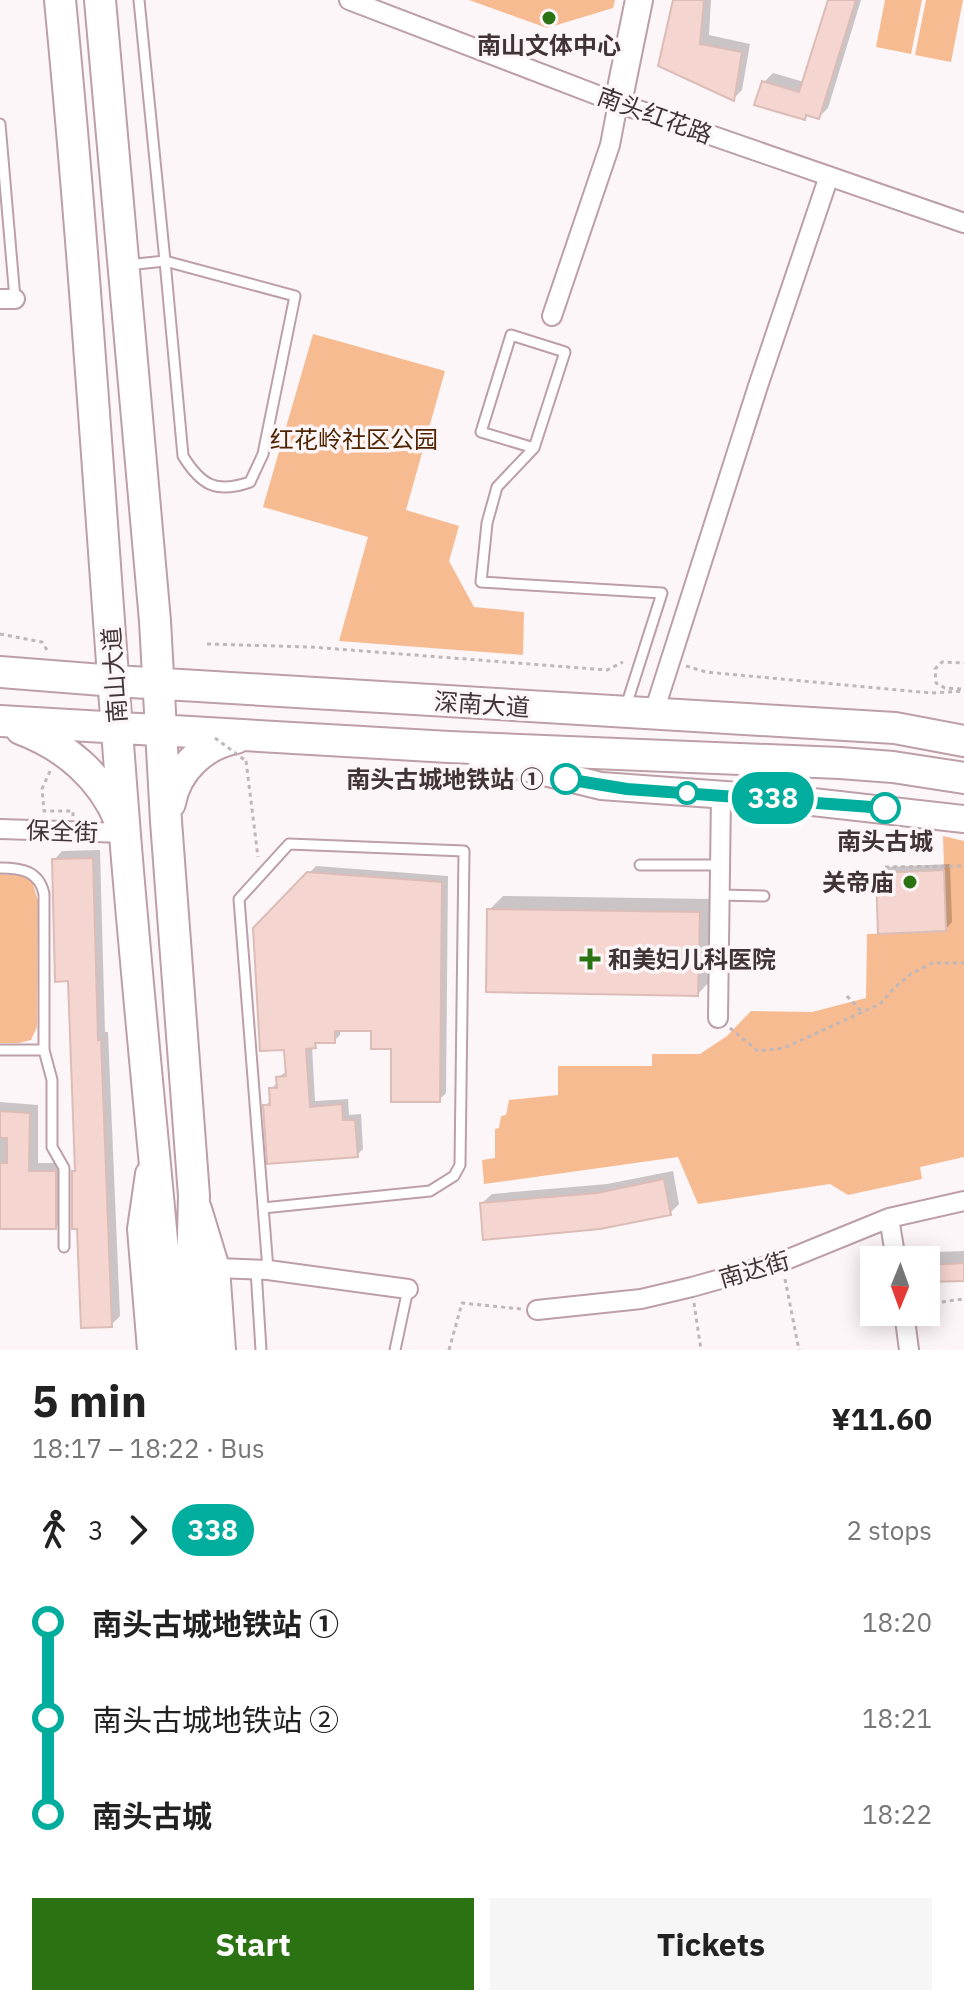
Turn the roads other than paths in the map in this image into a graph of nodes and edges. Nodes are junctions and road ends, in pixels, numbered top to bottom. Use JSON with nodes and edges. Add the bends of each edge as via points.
{"nodes":[{"id":1,"x":60,"y":0,"type":"edge"},
{"id":2,"x":100,"y":0,"type":"edge"},
{"id":3,"x":139,"y":0,"type":"edge"},
{"id":4,"x":349,"y":0,"type":"edge"},
{"id":5,"x":639,"y":0,"type":"edge"},
{"id":6,"x":618,"y":103,"type":"junction"},
{"id":7,"x":0,"y":124,"type":"edge"},
{"id":8,"x":829,"y":176,"type":"junction"},
{"id":9,"x":964,"y":223,"type":"edge"},
{"id":10,"x":165,"y":261,"type":"junction"},
{"id":11,"x":124,"y":265,"type":"junction"},
{"id":12,"x":7,"y":299,"type":"edge"},
{"id":13,"x":552,"y":316,"type":"dead end"},
{"id":14,"x":534,"y":448,"type":"junction"},
{"id":15,"x":0,"y":662,"type":"edge"},
{"id":16,"x":41,"y":662,"type":"junction"},
{"id":17,"x":0,"y":672,"type":"edge"},
{"id":18,"x":115,"y":681,"type":"junction"},
{"id":19,"x":159,"y":683,"type":"junction"},
{"id":20,"x":639,"y":714,"type":"junction"},
{"id":21,"x":964,"y":718,"type":"edge"},
{"id":22,"x":0,"y":722,"type":"edge"},
{"id":23,"x":117,"y":728,"type":"junction"},
{"id":24,"x":895,"y":728,"type":"junction"},
{"id":25,"x":163,"y":731,"type":"junction"},
{"id":26,"x":249,"y":735,"type":"junction"},
{"id":27,"x":964,"y":741,"type":"edge"},
{"id":28,"x":449,"y":747,"type":"junction"},
{"id":29,"x":964,"y":778,"type":"edge"},
{"id":30,"x":721,"y":795,"type":"junction"},
{"id":31,"x":964,"y":819,"type":"edge"},
{"id":32,"x":166,"y":821,"type":"junction"},
{"id":33,"x":0,"y":829,"type":"edge"},
{"id":34,"x":125,"y":833,"type":"junction"},
{"id":35,"x":640,"y":865,"type":"dead end"},
{"id":36,"x":720,"y":865,"type":"junction"},
{"id":37,"x":0,"y":868,"type":"edge"},
{"id":38,"x":720,"y":895,"type":"junction"},
{"id":39,"x":764,"y":896,"type":"dead end"},
{"id":40,"x":718,"y":1018,"type":"road end"},
{"id":41,"x":0,"y":1050,"type":"edge"},
{"id":42,"x":44,"y":1050,"type":"junction"},
{"id":43,"x":152,"y":1155,"type":"junction"},
{"id":44,"x":194,"y":1196,"type":"junction"},
{"id":45,"x":964,"y":1201,"type":"edge"},
{"id":46,"x":263,"y":1208,"type":"junction"},
{"id":47,"x":889,"y":1218,"type":"junction"},
{"id":48,"x":894,"y":1246,"type":"edge"},
{"id":49,"x":64,"y":1247,"type":"dead end"},
{"id":50,"x":216,"y":1268,"type":"junction"},
{"id":51,"x":262,"y":1270,"type":"junction"},
{"id":52,"x":408,"y":1289,"type":"joint"},
{"id":53,"x":537,"y":1310,"type":"road end"},
{"id":54,"x":906,"y":1326,"type":"edge"},
{"id":55,"x":151,"y":1350,"type":"edge"},
{"id":56,"x":172,"y":1350,"type":"edge"},
{"id":57,"x":198,"y":1350,"type":"edge"},
{"id":58,"x":222,"y":1350,"type":"edge"},
{"id":59,"x":261,"y":1350,"type":"edge"},
{"id":60,"x":395,"y":1350,"type":"edge"},
{"id":61,"x":909,"y":1350,"type":"edge"}],
"edges":[{"from":1,"to":18,"type":"main road","name":"南山大道"},
{"from":2,"to":11,"type":"main road","name":"南山大道"},
{"from":3,"to":10,"type":"lane"},
{"from":4,"to":6,"type":"street","name":"南头红花路"},
{"from":5,"to":6,"type":"main road"},
{"from":6,"to":8,"type":"street","name":"南头红花路"},
{"from":6,"to":13,"type":"street","via":[[610,145]]},
{"from":7,"to":12,"type":"lane"},
{"from":8,"to":9,"type":"street","name":"南头红花路"},
{"from":8,"to":20,"type":"street"},
{"from":10,"to":10,"type":"lane","via":[[183,456],[197,478],[235,488],[250,482],[263,454],[295,296]]},
{"from":10,"to":11,"type":"lane"},
{"from":11,"to":19,"type":"main road","name":"南山大道"},
{"from":14,"to":14,"type":"lane","via":[[565,352],[511,335],[481,432]]},
{"from":14,"to":20,"type":"lane","via":[[497,487],[481,582],[662,593]]},
{"from":15,"to":16,"type":"main road"},
{"from":16,"to":17,"type":"main road","name":"深南大道"},
{"from":16,"to":18,"type":"main road","name":"深南大道"},
{"from":18,"to":19,"type":"main road","name":"深南大道"},
{"from":18,"to":23,"type":"main road","name":"南山大道"},
{"from":19,"to":20,"type":"main road","name":"深南大道"},
{"from":19,"to":25,"type":"main road","name":"南山大道"},
{"from":20,"to":24,"type":"main road","name":"深南大道"},
{"from":21,"to":24,"type":"main road"},
{"from":22,"to":23,"type":"main road","name":"深南大道"},
{"from":22,"to":34,"type":"main road","via":[[45,738],[86,769],[114,806]]},
{"from":23,"to":25,"type":"main road","name":"深南大道"},
{"from":23,"to":34,"type":"main road","name":"南山大道"},
{"from":24,"to":27,"type":"main road","name":"深南大道"},
{"from":25,"to":26,"type":"main road","name":"深南大道"},
{"from":25,"to":32,"type":"main road","name":"南山大道"},
{"from":26,"to":28,"type":"main road","name":"深南大道"},
{"from":26,"to":32,"type":"main road","via":[[206,748],[191,762],[172,793]]},
{"from":28,"to":29,"type":"main road","name":"深南大道","via":[[840,763]]},
{"from":28,"to":30,"type":"main road","via":[[601,786]]},
{"from":30,"to":31,"type":"main road"},
{"from":30,"to":36,"type":"street"},
{"from":32,"to":44,"type":"main road","name":"南山大道"},
{"from":33,"to":34,"type":"street","name":"保全街"},
{"from":34,"to":43,"type":"main road","name":"南山大道"},
{"from":35,"to":36,"type":"lane"},
{"from":36,"to":38,"type":"street"},
{"from":37,"to":42,"type":"lane","via":[[31,872],[42,885]]},
{"from":38,"to":39,"type":"lane"},
{"from":38,"to":40,"type":"street"},
{"from":41,"to":42,"type":"lane"},
{"from":42,"to":49,"type":"lane","via":[[52,1080],[52,1147],[64,1168]]},
{"from":43,"to":55,"type":"main road","via":[[141,1229]]},
{"from":43,"to":56,"type":"main road","name":"南山大道"},
{"from":44,"to":50,"type":"main road"},
{"from":44,"to":57,"type":"main road","name":"南山大道"},
{"from":45,"to":47,"type":"street","name":"南达街"},
{"from":46,"to":46,"type":"lane","via":[[239,899],[289,844],[464,851],[462,1150],[454,1176],[430,1191]]},
{"from":46,"to":51,"type":"lane"},
{"from":47,"to":48,"type":"street"},
{"from":47,"to":53,"type":"street","name":"南达街","via":[[781,1262],[692,1287],[641,1299]]},
{"from":50,"to":51,"type":"street"},
{"from":50,"to":58,"type":"main road"},
{"from":51,"to":52,"type":"street"},
{"from":51,"to":59,"type":"lane"},
{"from":52,"to":60,"type":"lane"},
{"from":54,"to":61,"type":"street"}]}
